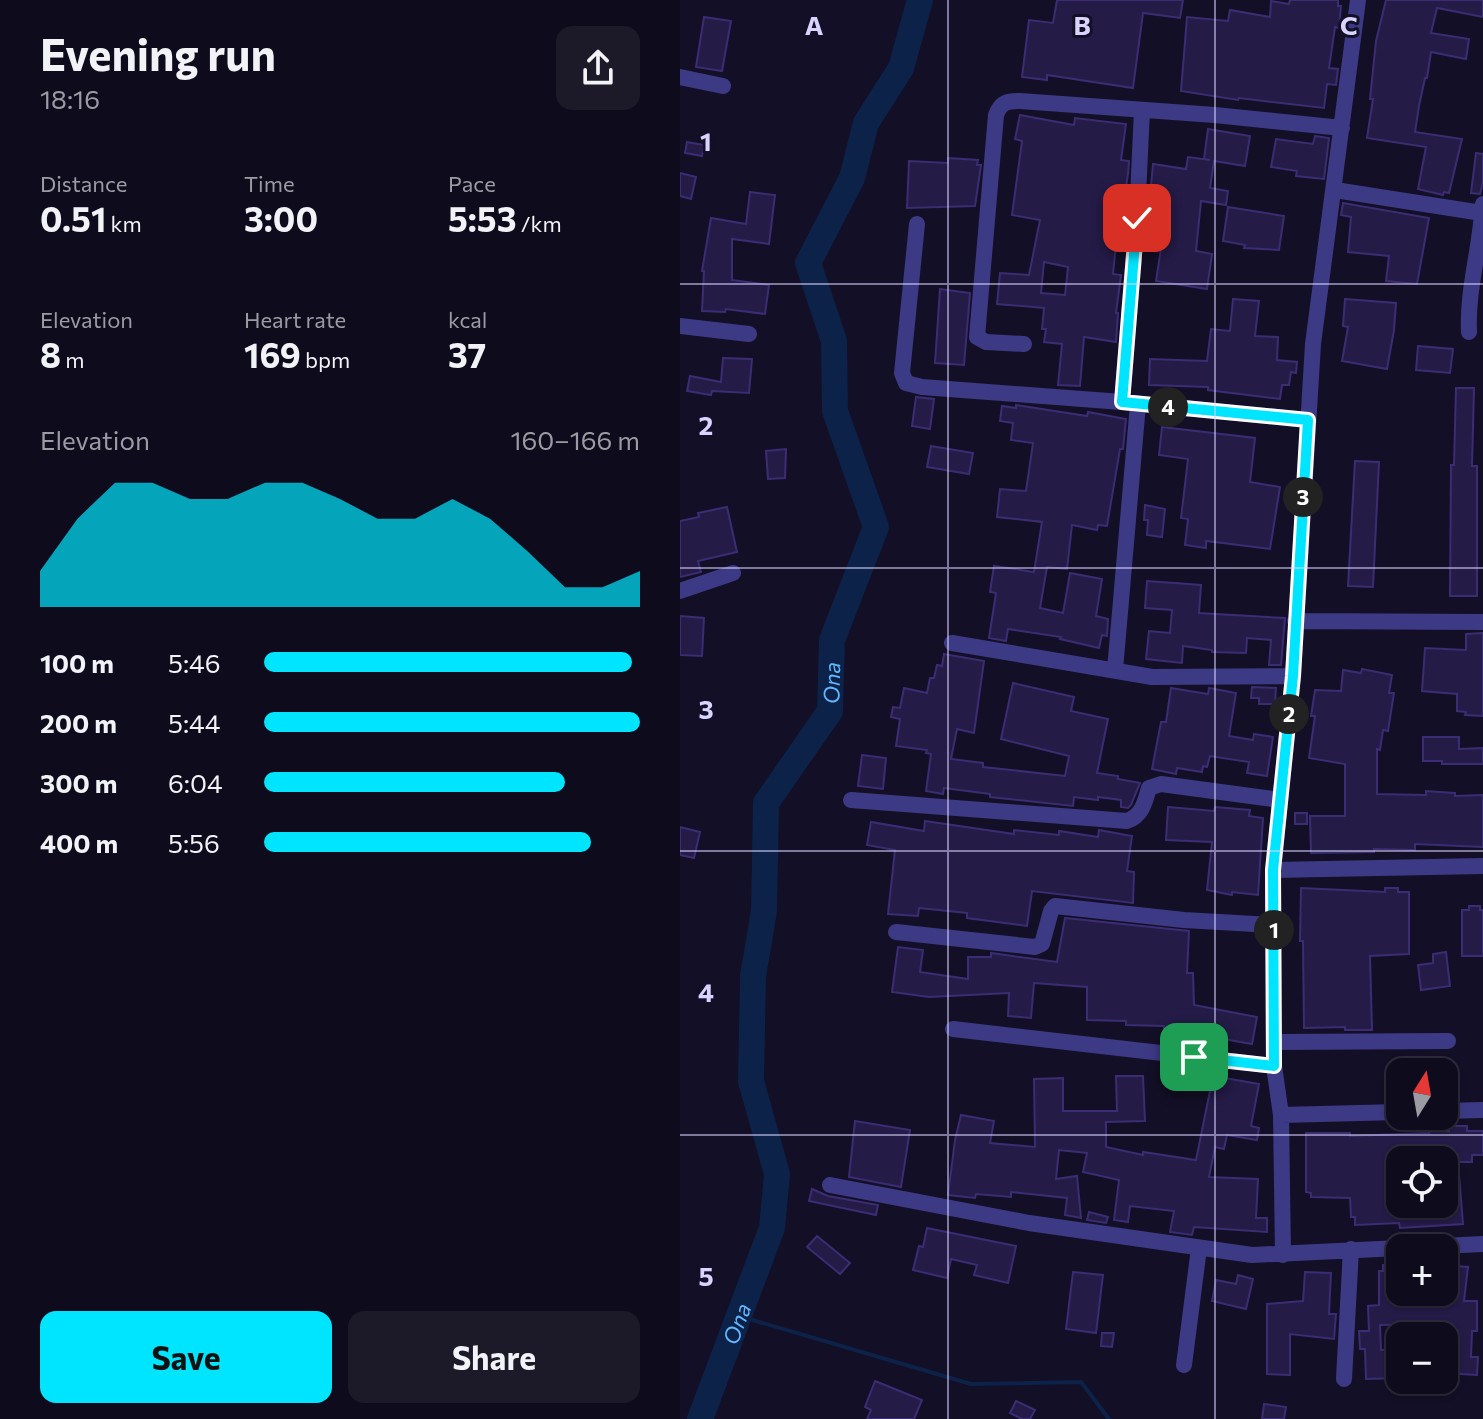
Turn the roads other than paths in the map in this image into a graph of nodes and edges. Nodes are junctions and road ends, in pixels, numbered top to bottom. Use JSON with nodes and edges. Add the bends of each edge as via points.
{"nodes":[{"id":1,"x":1358,"y":0,"type":"edge"},
{"id":2,"x":680,"y":77,"type":"edge"},
{"id":3,"x":723,"y":86,"type":"dead end"},
{"id":4,"x":1142,"y":110,"type":"junction"},
{"id":5,"x":1342,"y":128,"type":"junction"},
{"id":6,"x":1335,"y":190,"type":"junction"},
{"id":7,"x":1482,"y":208,"type":"edge"},
{"id":8,"x":917,"y":224,"type":"dead end"},
{"id":9,"x":680,"y":326,"type":"edge"},
{"id":10,"x":1469,"y":332,"type":"dead end"},
{"id":11,"x":749,"y":334,"type":"dead end"},
{"id":12,"x":1024,"y":344,"type":"dead end"},
{"id":13,"x":1130,"y":403,"type":"junction"},
{"id":14,"x":1308,"y":420,"type":"junction"},
{"id":15,"x":733,"y":573,"type":"dead end"},
{"id":16,"x":680,"y":591,"type":"edge"},
{"id":17,"x":1295,"y":621,"type":"junction"},
{"id":18,"x":1483,"y":622,"type":"edge"},
{"id":19,"x":952,"y":643,"type":"dead end"},
{"id":20,"x":1115,"y":670,"type":"junction"},
{"id":21,"x":1293,"y":676,"type":"junction"},
{"id":22,"x":851,"y":800,"type":"dead end"},
{"id":23,"x":1280,"y":800,"type":"junction"},
{"id":24,"x":1483,"y":866,"type":"edge"},
{"id":25,"x":1273,"y":870,"type":"junction"},
{"id":26,"x":1274,"y":925,"type":"junction"},
{"id":27,"x":896,"y":932,"type":"dead end"},
{"id":28,"x":953,"y":1029,"type":"dead end"},
{"id":29,"x":1448,"y":1041,"type":"dead end"},
{"id":30,"x":1274,"y":1042,"type":"junction"},
{"id":31,"x":1274,"y":1066,"type":"junction"},
{"id":32,"x":1483,"y":1110,"type":"edge"},
{"id":33,"x":1458,"y":1111,"type":"edge"},
{"id":34,"x":1386,"y":1112,"type":"edge"},
{"id":35,"x":1281,"y":1115,"type":"junction"},
{"id":36,"x":830,"y":1185,"type":"dead end"},
{"id":37,"x":1483,"y":1244,"type":"edge"},
{"id":38,"x":1199,"y":1248,"type":"junction"},
{"id":39,"x":1351,"y":1249,"type":"junction"},
{"id":40,"x":1283,"y":1255,"type":"junction"},
{"id":41,"x":1184,"y":1365,"type":"dead end"},
{"id":42,"x":1344,"y":1379,"type":"dead end"}],
"edges":[{"from":1,"to":5,"type":"street"},
{"from":2,"to":3,"type":"street"},
{"from":4,"to":5,"type":"street"},
{"from":4,"to":12,"type":"street","via":[[1020,101],[999,106],[977,337]]},
{"from":4,"to":13,"type":"street"},
{"from":5,"to":6,"type":"street"},
{"from":6,"to":7,"type":"street"},
{"from":6,"to":14,"type":"street"},
{"from":7,"to":10,"type":"street"},
{"from":8,"to":13,"type":"street","via":[[902,373],[906,383]]},
{"from":9,"to":11,"type":"street"},
{"from":13,"to":14,"type":"street"},
{"from":13,"to":20,"type":"street"},
{"from":14,"to":17,"type":"street"},
{"from":15,"to":16,"type":"street"},
{"from":17,"to":18,"type":"street"},
{"from":17,"to":21,"type":"street"},
{"from":19,"to":20,"type":"street"},
{"from":20,"to":21,"type":"street","via":[[1152,677]]},
{"from":21,"to":23,"type":"street"},
{"from":22,"to":23,"type":"street","via":[[1127,821],[1144,807],[1149,788],[1161,784]]},
{"from":23,"to":25,"type":"street"},
{"from":24,"to":25,"type":"street"},
{"from":25,"to":26,"type":"street"},
{"from":26,"to":27,"type":"street","via":[[1055,906],[1042,944],[1035,947]]},
{"from":26,"to":30,"type":"street"},
{"from":28,"to":31,"type":"street"},
{"from":29,"to":30,"type":"street"},
{"from":30,"to":31,"type":"street"},
{"from":31,"to":35,"type":"street"},
{"from":32,"to":33,"type":"street"},
{"from":34,"to":35,"type":"street"},
{"from":35,"to":40,"type":"street"},
{"from":36,"to":38,"type":"street"},
{"from":37,"to":39,"type":"street"},
{"from":38,"to":40,"type":"street"},
{"from":38,"to":41,"type":"street"},
{"from":39,"to":40,"type":"street"},
{"from":39,"to":42,"type":"street"}]}
